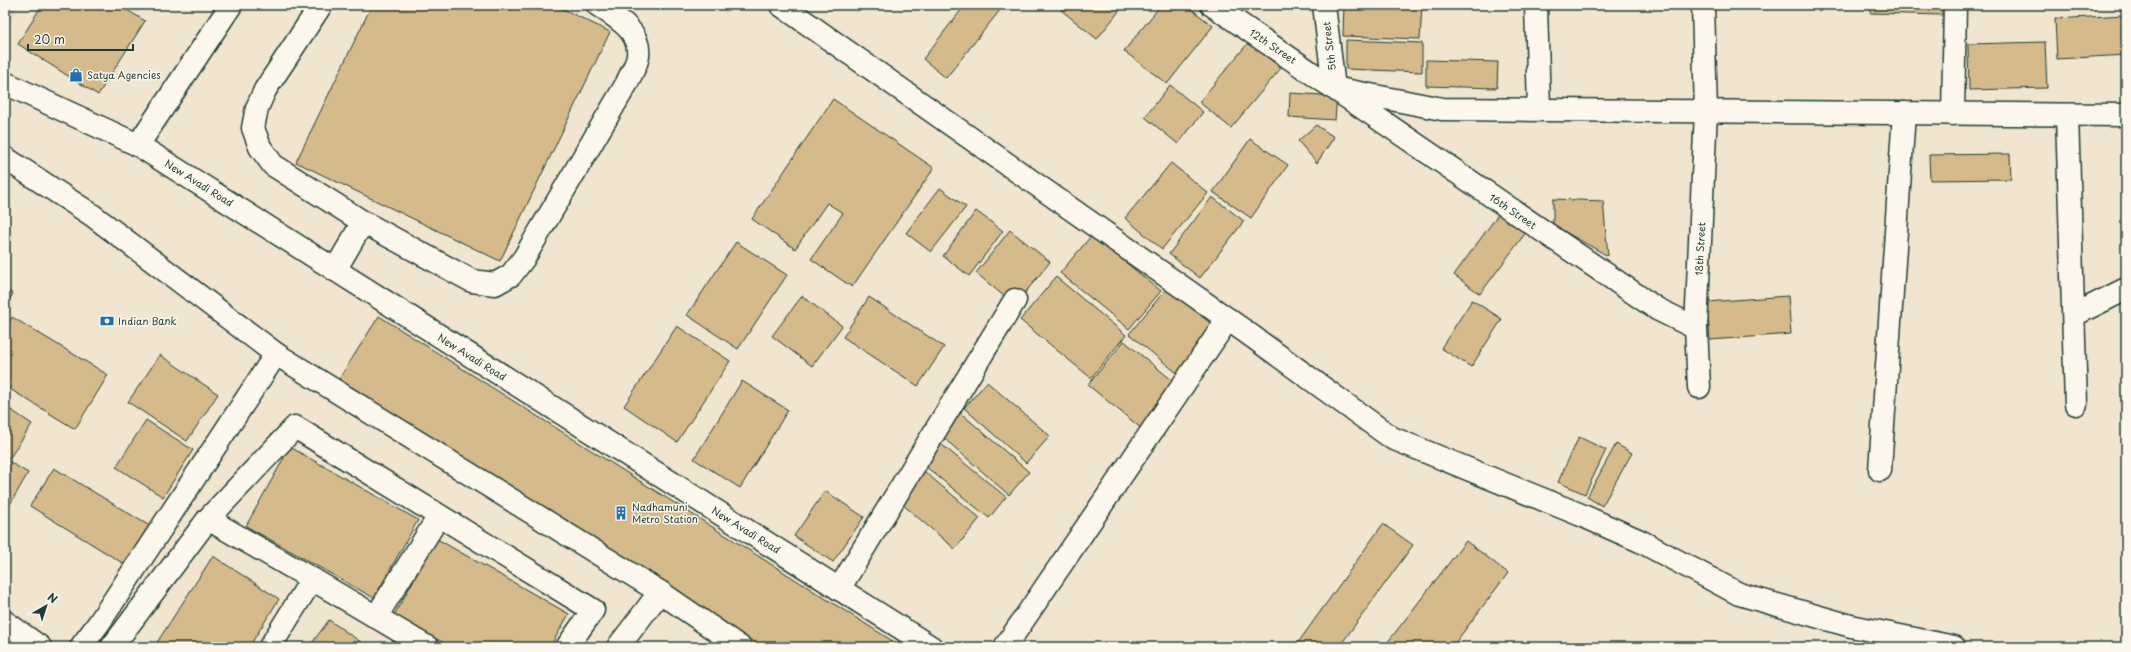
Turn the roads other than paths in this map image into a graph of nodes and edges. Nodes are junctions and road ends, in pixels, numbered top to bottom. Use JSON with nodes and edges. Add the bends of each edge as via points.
{"nodes":[{"id":1,"x":231,"y":5,"type":"edge"},
{"id":2,"x":321,"y":5,"type":"edge"},
{"id":3,"x":598,"y":5,"type":"edge"},
{"id":4,"x":781,"y":5,"type":"edge"},
{"id":5,"x":1212,"y":5,"type":"edge"},
{"id":6,"x":1324,"y":5,"type":"edge"},
{"id":7,"x":1536,"y":5,"type":"edge"},
{"id":8,"x":1703,"y":5,"type":"edge"},
{"id":9,"x":1955,"y":5,"type":"edge"},
{"id":10,"x":5,"y":83,"type":"edge"},
{"id":11,"x":1334,"y":88,"type":"junction"},
{"id":12,"x":1539,"y":109,"type":"junction"},
{"id":13,"x":1706,"y":111,"type":"junction"},
{"id":14,"x":1904,"y":113,"type":"junction"},
{"id":15,"x":1953,"y":114,"type":"junction"},
{"id":16,"x":2067,"y":114,"type":"junction"},
{"id":17,"x":2126,"y":115,"type":"edge"},
{"id":18,"x":138,"y":145,"type":"junction"},
{"id":19,"x":5,"y":158,"type":"edge"},
{"id":20,"x":362,"y":222,"type":"junction"},
{"id":21,"x":334,"y":270,"type":"junction"},
{"id":22,"x":2126,"y":289,"type":"edge"},
{"id":23,"x":1015,"y":300,"type":"dead end"},
{"id":24,"x":2074,"y":315,"type":"junction"},
{"id":25,"x":1228,"y":319,"type":"junction"},
{"id":26,"x":1696,"y":328,"type":"junction"},
{"id":27,"x":276,"y":354,"type":"junction"},
{"id":28,"x":1699,"y":387,"type":"dead end"},
{"id":29,"x":2076,"y":404,"type":"dead end"},
{"id":30,"x":1880,"y":470,"type":"dead end"},
{"id":31,"x":439,"y":516,"type":"junction"},
{"id":32,"x":208,"y":519,"type":"junction"},
{"id":33,"x":312,"y":580,"type":"junction"},
{"id":34,"x":839,"y":589,"type":"junction"},
{"id":35,"x":660,"y":592,"type":"junction"},
{"id":36,"x":376,"y":617,"type":"junction"},
{"id":37,"x":5,"y":622,"type":"edge"},
{"id":38,"x":40,"y":647,"type":"edge"},
{"id":39,"x":81,"y":647,"type":"edge"},
{"id":40,"x":112,"y":647,"type":"edge"},
{"id":41,"x":270,"y":647,"type":"edge"},
{"id":42,"x":427,"y":647,"type":"edge"},
{"id":43,"x":567,"y":647,"type":"edge"},
{"id":44,"x":618,"y":647,"type":"edge"},
{"id":45,"x":740,"y":647,"type":"edge"},
{"id":46,"x":931,"y":647,"type":"edge"},
{"id":47,"x":1005,"y":647,"type":"edge"},
{"id":48,"x":1954,"y":647,"type":"edge"}],
"edges":[{"from":1,"to":18,"type":"street"},
{"from":2,"to":20,"type":"street","via":[[264,90],[253,128],[260,147],[273,165]]},
{"from":3,"to":20,"type":"street","via":[[618,18],[635,35],[638,56],[627,82],[524,258],[511,275],[495,284],[472,281]]},
{"from":4,"to":25,"type":"street"},
{"from":5,"to":11,"type":"street","name":"12th Street"},
{"from":6,"to":11,"type":"street","name":"5th Street"},
{"from":7,"to":12,"type":"street"},
{"from":8,"to":13,"type":"street","name":"18th Street"},
{"from":9,"to":15,"type":"street"},
{"from":10,"to":18,"type":"street","name":"New Avadi Road"},
{"from":11,"to":12,"type":"street","via":[[1442,109]]},
{"from":11,"to":26,"type":"street","name":"16th Street","via":[[1657,309]]},
{"from":12,"to":13,"type":"street"},
{"from":13,"to":14,"type":"street"},
{"from":13,"to":26,"type":"street","name":"18th Street"},
{"from":14,"to":15,"type":"street"},
{"from":14,"to":30,"type":"street"},
{"from":15,"to":16,"type":"street"},
{"from":16,"to":17,"type":"street"},
{"from":16,"to":24,"type":"street"},
{"from":18,"to":21,"type":"street","name":"New Avadi Road"},
{"from":19,"to":27,"type":"street","via":[[92,215]]},
{"from":20,"to":21,"type":"street"},
{"from":21,"to":34,"type":"street","name":"New Avadi Road"},
{"from":22,"to":24,"type":"street"},
{"from":23,"to":34,"type":"street"},
{"from":24,"to":29,"type":"street"},
{"from":25,"to":47,"type":"street"},
{"from":25,"to":48,"type":"street","via":[[1392,438],[1640,541],[1739,594],[1851,626]]},
{"from":26,"to":28,"type":"street","name":"18th Street"},
{"from":27,"to":35,"type":"street"},
{"from":27,"to":39,"type":"street"},
{"from":31,"to":32,"type":"street","via":[[294,427]]},
{"from":31,"to":36,"type":"street"},
{"from":31,"to":43,"type":"street","via":[[593,610]]},
{"from":32,"to":33,"type":"street"},
{"from":32,"to":40,"type":"street"},
{"from":33,"to":36,"type":"street"},
{"from":33,"to":41,"type":"street"},
{"from":34,"to":46,"type":"street","name":"New Avadi Road"},
{"from":35,"to":44,"type":"street"},
{"from":35,"to":45,"type":"street"},
{"from":36,"to":42,"type":"street"},
{"from":37,"to":38,"type":"street"}]}
